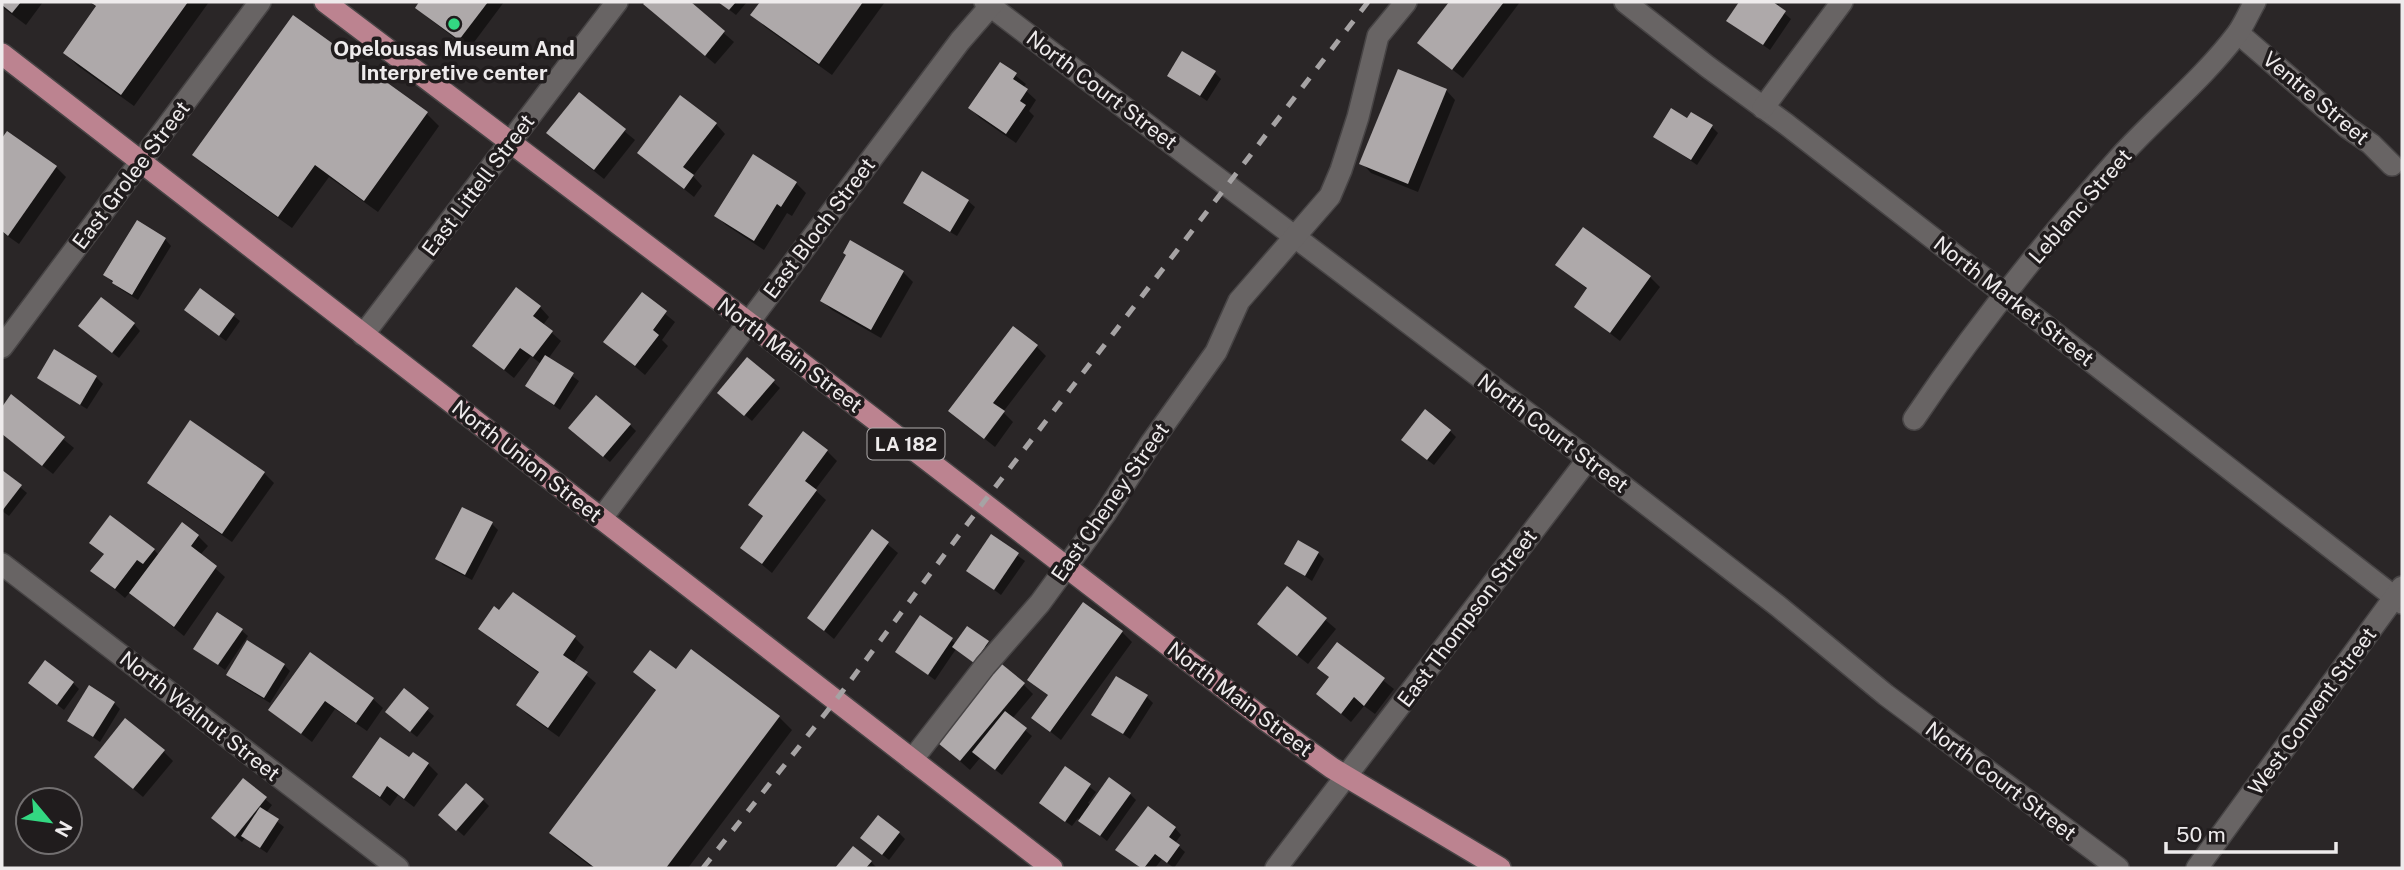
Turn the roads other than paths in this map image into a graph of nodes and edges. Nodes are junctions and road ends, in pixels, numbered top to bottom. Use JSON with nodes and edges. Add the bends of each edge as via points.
{"nodes":[{"id":1,"x":260,"y":2,"type":"edge"},
{"id":2,"x":325,"y":2,"type":"edge"},
{"id":3,"x":617,"y":2,"type":"edge"},
{"id":4,"x":1406,"y":2,"type":"edge"},
{"id":5,"x":1625,"y":2,"type":"edge"},
{"id":6,"x":1842,"y":2,"type":"edge"},
{"id":7,"x":2255,"y":2,"type":"edge"},
{"id":8,"x":990,"y":3,"type":"edge"},
{"id":9,"x":2238,"y":33,"type":"junction"},
{"id":10,"x":2,"y":54,"type":"edge"},
{"id":11,"x":1763,"y":108,"type":"junction"},
{"id":12,"x":509,"y":144,"type":"junction"},
{"id":13,"x":141,"y":161,"type":"junction"},
{"id":14,"x":2392,"y":165,"type":"dead end"},
{"id":15,"x":1295,"y":236,"type":"junction"},
{"id":16,"x":2005,"y":294,"type":"junction"},
{"id":17,"x":748,"y":322,"type":"junction"},
{"id":18,"x":363,"y":335,"type":"junction"},
{"id":19,"x":2,"y":347,"type":"edge"},
{"id":20,"x":1914,"y":419,"type":"dead end"},
{"id":21,"x":1588,"y":459,"type":"junction"},
{"id":22,"x":601,"y":519,"type":"junction"},
{"id":23,"x":2,"y":564,"type":"edge"},
{"id":24,"x":1065,"y":566,"type":"junction"},
{"id":25,"x":2400,"y":596,"type":"edge"},
{"id":26,"x":912,"y":760,"type":"junction"},
{"id":27,"x":1346,"y":777,"type":"junction"},
{"id":28,"x":398,"y":868,"type":"edge"},
{"id":29,"x":1052,"y":868,"type":"edge"},
{"id":30,"x":1276,"y":868,"type":"edge"},
{"id":31,"x":1500,"y":868,"type":"edge"},
{"id":32,"x":2118,"y":868,"type":"edge"},
{"id":33,"x":2197,"y":868,"type":"edge"}],
"edges":[{"from":1,"to":13,"type":"street","name":"East Grolee Street"},
{"from":2,"to":12,"type":"main road","name":"North Main Street","number":"LA 182"},
{"from":3,"to":12,"type":"street","name":"East Littell Street"},
{"from":4,"to":15,"type":"street","name":"East Cheney Street","via":[[1378,36],[1358,117],[1330,196]]},
{"from":5,"to":11,"type":"street","name":"North Market Street"},
{"from":6,"to":11,"type":"street"},
{"from":7,"to":9,"type":"street","name":"Leblanc Street"},
{"from":8,"to":15,"type":"street","name":"North Court Street"},
{"from":8,"to":17,"type":"street","name":"East Bloch Street"},
{"from":9,"to":14,"type":"street","name":"Ventre Street"},
{"from":9,"to":16,"type":"street","name":"Leblanc Street","via":[[2121,156]]},
{"from":10,"to":13,"type":"main road","name":"North Union Street"},
{"from":11,"to":16,"type":"street","name":"North Market Street"},
{"from":12,"to":17,"type":"main road","name":"North Main Street","number":"LA 182"},
{"from":12,"to":18,"type":"street","name":"East Littell Street"},
{"from":13,"to":18,"type":"main road","name":"North Union Street"},
{"from":13,"to":19,"type":"street","name":"East Grolee Street"},
{"from":15,"to":21,"type":"street","name":"North Court Street"},
{"from":15,"to":24,"type":"street","name":"East Cheney Street","via":[[1239,301],[1216,352]]},
{"from":16,"to":20,"type":"street","name":"Leblanc Street"},
{"from":16,"to":25,"type":"street","name":"North Market Street"},
{"from":17,"to":22,"type":"street","name":"East Bloch Street"},
{"from":17,"to":24,"type":"main road","name":"North Main Street","number":"LA 182"},
{"from":18,"to":22,"type":"main road","name":"North Union Street"},
{"from":21,"to":27,"type":"street","name":"East Thompson Street"},
{"from":21,"to":32,"type":"street","name":"North Court Street","via":[[1886,695]]},
{"from":22,"to":26,"type":"main road","name":"North Union Street"},
{"from":23,"to":28,"type":"street","name":"North Walnut Street"},
{"from":24,"to":26,"type":"street","name":"East Cheney Street"},
{"from":24,"to":27,"type":"main road","name":"North Main Street","number":"LA 182"},
{"from":25,"to":33,"type":"street","name":"West Convent Street"},
{"from":26,"to":29,"type":"main road","name":"North Union Street"},
{"from":27,"to":30,"type":"street","name":"East Thompson Street"},
{"from":27,"to":31,"type":"main road","name":"North Main Street","number":"LA 182"}]}
